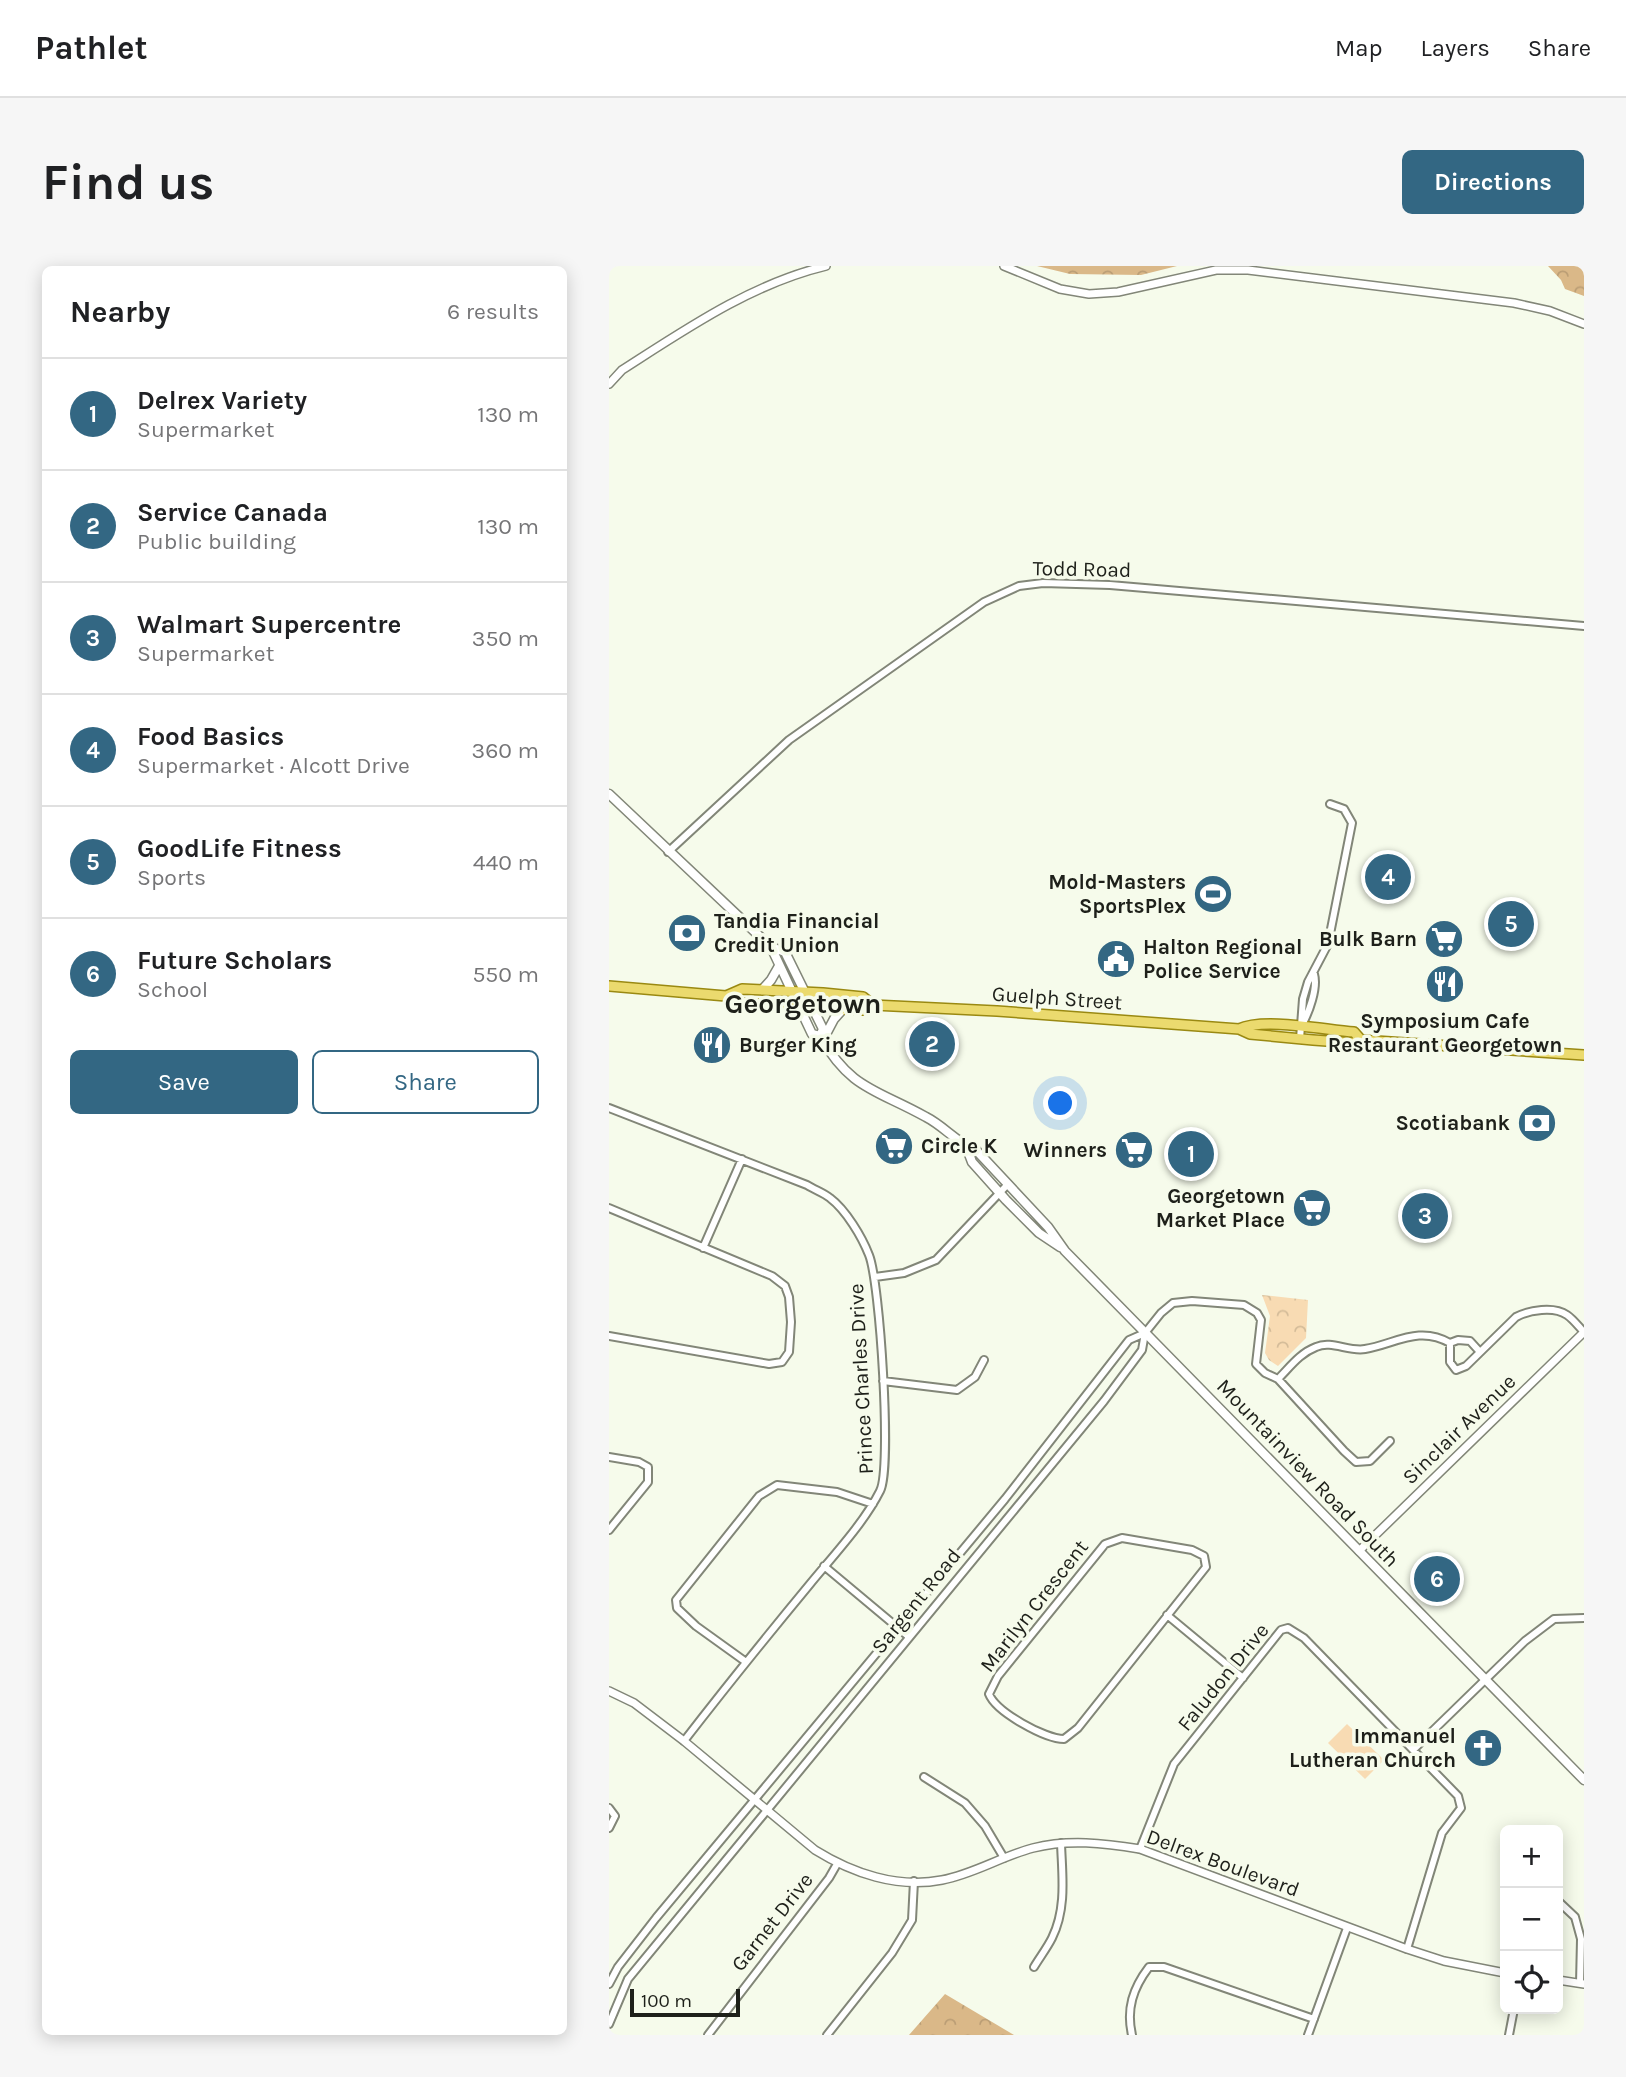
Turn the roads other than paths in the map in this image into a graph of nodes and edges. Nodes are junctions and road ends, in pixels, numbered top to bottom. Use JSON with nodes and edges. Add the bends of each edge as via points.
{"nodes":[{"id":1,"x":826,"y":266,"type":"edge"},
{"id":2,"x":1004,"y":266,"type":"edge"},
{"id":3,"x":1584,"y":324,"type":"edge"},
{"id":4,"x":609,"y":384,"type":"edge"},
{"id":5,"x":1584,"y":626,"type":"edge"},
{"id":6,"x":609,"y":794,"type":"edge"},
{"id":7,"x":1330,"y":804,"type":"dead end"},
{"id":8,"x":668,"y":852,"type":"junction"},
{"id":9,"x":771,"y":947,"type":"junction"},
{"id":10,"x":779,"y":966,"type":"junction"},
{"id":11,"x":609,"y":986,"type":"edge"},
{"id":12,"x":762,"y":990,"type":"junction"},
{"id":13,"x":793,"y":992,"type":"junction"},
{"id":14,"x":807,"y":993,"type":"junction"},
{"id":15,"x":726,"y":996,"type":"junction"},
{"id":16,"x":873,"y":1005,"type":"junction"},
{"id":17,"x":799,"y":1006,"type":"junction"},
{"id":18,"x":814,"y":1007,"type":"junction"},
{"id":19,"x":843,"y":1009,"type":"junction"},
{"id":20,"x":1300,"y":1027,"type":"junction"},
{"id":21,"x":1239,"y":1028,"type":"junction"},
{"id":22,"x":821,"y":1038,"type":"junction"},
{"id":23,"x":1300,"y":1039,"type":"junction"},
{"id":24,"x":1361,"y":1040,"type":"junction"},
{"id":25,"x":1584,"y":1055,"type":"edge"},
{"id":26,"x":609,"y":1108,"type":"edge"},
{"id":27,"x":966,"y":1146,"type":"junction"},
{"id":28,"x":742,"y":1159,"type":"junction"},
{"id":29,"x":1008,"y":1184,"type":"junction"},
{"id":30,"x":1000,"y":1193,"type":"junction"},
{"id":31,"x":609,"y":1208,"type":"edge"},
{"id":32,"x":703,"y":1248,"type":"junction"},
{"id":33,"x":1065,"y":1251,"type":"junction"},
{"id":34,"x":875,"y":1278,"type":"junction"},
{"id":35,"x":1584,"y":1332,"type":"edge"},
{"id":36,"x":1145,"y":1333,"type":"junction"},
{"id":37,"x":609,"y":1336,"type":"edge"},
{"id":38,"x":1450,"y":1343,"type":"junction"},
{"id":39,"x":1480,"y":1352,"type":"junction"},
{"id":40,"x":984,"y":1360,"type":"dead end"},
{"id":41,"x":1279,"y":1379,"type":"junction"},
{"id":42,"x":883,"y":1381,"type":"junction"},
{"id":43,"x":1091,"y":1391,"type":"junction"},
{"id":44,"x":1104,"y":1401,"type":"junction"},
{"id":45,"x":1390,"y":1441,"type":"dead end"},
{"id":46,"x":609,"y":1457,"type":"edge"},
{"id":47,"x":1005,"y":1499,"type":"junction"},
{"id":48,"x":873,"y":1504,"type":"junction"},
{"id":49,"x":1017,"y":1506,"type":"junction"},
{"id":50,"x":609,"y":1530,"type":"edge"},
{"id":51,"x":1359,"y":1551,"type":"junction"},
{"id":52,"x":824,"y":1566,"type":"junction"},
{"id":53,"x":1167,"y":1615,"type":"junction"},
{"id":54,"x":1584,"y":1618,"type":"edge"},
{"id":55,"x":898,"y":1628,"type":"junction"},
{"id":56,"x":909,"y":1637,"type":"junction"},
{"id":57,"x":746,"y":1662,"type":"junction"},
{"id":58,"x":1244,"y":1678,"type":"junction"},
{"id":59,"x":1486,"y":1680,"type":"junction"},
{"id":60,"x":609,"y":1691,"type":"edge"},
{"id":61,"x":830,"y":1709,"type":"junction"},
{"id":62,"x":843,"y":1718,"type":"junction"},
{"id":63,"x":684,"y":1741,"type":"junction"},
{"id":64,"x":1413,"y":1750,"type":"junction"},
{"id":65,"x":924,"y":1777,"type":"dead end"},
{"id":66,"x":1584,"y":1780,"type":"edge"},
{"id":67,"x":754,"y":1800,"type":"junction"},
{"id":68,"x":609,"y":1808,"type":"edge"},
{"id":69,"x":767,"y":1811,"type":"junction"},
{"id":70,"x":609,"y":1828,"type":"edge"},
{"id":71,"x":1061,"y":1843,"type":"junction"},
{"id":72,"x":1140,"y":1849,"type":"junction"},
{"id":73,"x":1005,"y":1858,"type":"junction"},
{"id":74,"x":837,"y":1864,"type":"junction"},
{"id":75,"x":914,"y":1881,"type":"junction"},
{"id":76,"x":1563,"y":1906,"type":"edge"},
{"id":77,"x":656,"y":1918,"type":"junction"},
{"id":78,"x":670,"y":1928,"type":"junction"},
{"id":79,"x":1347,"y":1928,"type":"junction"},
{"id":80,"x":1407,"y":1949,"type":"junction"},
{"id":81,"x":1034,"y":1966,"type":"dead end"},
{"id":82,"x":1500,"y":1972,"type":"edge"},
{"id":83,"x":1563,"y":1981,"type":"edge"},
{"id":84,"x":1582,"y":1983,"type":"edge"},
{"id":85,"x":609,"y":1984,"type":"edge"},
{"id":86,"x":1513,"y":2014,"type":"edge"},
{"id":87,"x":1314,"y":2020,"type":"junction"},
{"id":88,"x":609,"y":2024,"type":"edge"},
{"id":89,"x":708,"y":2035,"type":"edge"},
{"id":90,"x":827,"y":2035,"type":"edge"},
{"id":91,"x":1132,"y":2035,"type":"edge"},
{"id":92,"x":1308,"y":2035,"type":"edge"},
{"id":93,"x":1509,"y":2035,"type":"edge"}],
"edges":[{"from":1,"to":4,"type":"street","via":[[750,293],[632,363]]},
{"from":2,"to":3,"type":"street","via":[[1060,289],[1089,294],[1216,270],[1248,270],[1514,303]]},
{"from":5,"to":8,"type":"street","name":"Todd Road","via":[[1110,585],[1019,586],[984,602],[789,740]]},
{"from":6,"to":8,"type":"main road","name":"Mountainview Road South"},
{"from":7,"to":20,"type":"street","via":[[1344,809],[1352,822],[1328,944],[1308,982]]},
{"from":8,"to":9,"type":"main road","name":"Mountainview Road South"},
{"from":9,"to":10,"type":"main road"},
{"from":9,"to":14,"type":"main road","name":"Mountainview Road South","via":[[785,952]]},
{"from":10,"to":12,"type":"main road"},
{"from":10,"to":13,"type":"main road"},
{"from":11,"to":15,"type":"main road","name":"Guelph Street"},
{"from":12,"to":13,"type":"main road","name":"Guelph Street"},
{"from":12,"to":15,"type":"main road","name":"Guelph Street","via":[[742,989]]},
{"from":13,"to":14,"type":"main road","name":"Guelph Street"},
{"from":13,"to":17,"type":"main road"},
{"from":14,"to":16,"type":"main road","name":"Guelph Street","via":[[863,996]]},
{"from":14,"to":18,"type":"main road","name":"Mountainview Road South"},
{"from":15,"to":17,"type":"main road","name":"Guelph Street","via":[[739,1003]]},
{"from":16,"to":19,"type":"main road","name":"Guelph Street","via":[[863,1010]]},
{"from":16,"to":21,"type":"main road","name":"Guelph Street"},
{"from":17,"to":18,"type":"main road","name":"Guelph Street"},
{"from":17,"to":22,"type":"main road","name":"Mountainview Road South","via":[[812,1034]]},
{"from":18,"to":19,"type":"main road","name":"Guelph Street"},
{"from":18,"to":22,"type":"main road","name":"Mountainview Road South","via":[[823,1028]]},
{"from":19,"to":22,"type":"main road"},
{"from":20,"to":21,"type":"main road","name":"Guelph Street","via":[[1251,1023]]},
{"from":20,"to":23,"type":"street"},
{"from":20,"to":24,"type":"main road","name":"Guelph Street","via":[[1354,1032]]},
{"from":21,"to":23,"type":"main road","name":"Guelph Street","via":[[1249,1034]]},
{"from":22,"to":27,"type":"main road","name":"Mountainview Road South","via":[[848,1075],[927,1117]]},
{"from":23,"to":24,"type":"main road","name":"Guelph Street"},
{"from":24,"to":25,"type":"main road","name":"Guelph Street"},
{"from":26,"to":28,"type":"street","name":"Prince Charles Drive"},
{"from":27,"to":29,"type":"main road","name":"Mountainview Road South","via":[[976,1150]]},
{"from":27,"to":30,"type":"main road","name":"Mountainview Road South","via":[[972,1162]]},
{"from":28,"to":32,"type":"street"},
{"from":28,"to":34,"type":"street","name":"Prince Charles Drive","via":[[831,1199],[859,1233]]},
{"from":29,"to":30,"type":"street"},
{"from":29,"to":33,"type":"main road","name":"Mountainview Road South"},
{"from":30,"to":33,"type":"main road","name":"Mountainview Road South","via":[[1039,1233]]},
{"from":30,"to":34,"type":"street","via":[[936,1260]]},
{"from":31,"to":32,"type":"street"},
{"from":32,"to":37,"type":"street","via":[[772,1276],[785,1286],[791,1322],[789,1352],[782,1362],[769,1364]]},
{"from":33,"to":36,"type":"main road","name":"Mountainview Road South"},
{"from":34,"to":42,"type":"street","name":"Prince Charles Drive"},
{"from":35,"to":39,"type":"street","via":[[1566,1314],[1526,1311]]},
{"from":35,"to":51,"type":"street","name":"Sinclair Avenue"},
{"from":36,"to":41,"type":"street","via":[[1173,1303],[1244,1305],[1261,1320],[1257,1364]]},
{"from":36,"to":43,"type":"street","name":"Sargent Road","via":[[1129,1340]]},
{"from":36,"to":44,"type":"street","name":"Sargent Road","via":[[1142,1350]]},
{"from":36,"to":51,"type":"main road","name":"Mountainview Road South"},
{"from":38,"to":39,"type":"street","via":[[1470,1341]]},
{"from":38,"to":39,"type":"street","via":[[1450,1362],[1456,1370]]},
{"from":38,"to":41,"type":"street","via":[[1417,1336],[1363,1350],[1317,1346]]},
{"from":40,"to":42,"type":"street","via":[[975,1377],[957,1391]]},
{"from":41,"to":45,"type":"street","via":[[1356,1462],[1370,1461]]},
{"from":42,"to":48,"type":"street","name":"Prince Charles Drive","via":[[886,1471]]},
{"from":43,"to":44,"type":"street"},
{"from":43,"to":47,"type":"street","name":"Sargent Road"},
{"from":44,"to":49,"type":"street","name":"Sargent Road"},
{"from":46,"to":50,"type":"street","via":[[648,1467],[647,1482]]},
{"from":47,"to":49,"type":"street"},
{"from":47,"to":55,"type":"street","name":"Sargent Road"},
{"from":48,"to":52,"type":"street","name":"Prince Charles Drive"},
{"from":48,"to":57,"type":"street","via":[[837,1492],[777,1485],[759,1496],[676,1600],[677,1608],[696,1626]]},
{"from":49,"to":56,"type":"street","name":"Sargent Road"},
{"from":51,"to":59,"type":"main road","name":"Mountainview Road South"},
{"from":52,"to":55,"type":"street"},
{"from":52,"to":57,"type":"street","name":"Prince Charles Drive"},
{"from":53,"to":53,"type":"street","name":"Marilyn Crescent","via":[[1206,1567],[1204,1556],[1122,1538],[1105,1544],[998,1676],[989,1693],[992,1702],[1053,1739],[1064,1740]]},
{"from":53,"to":58,"type":"street"},
{"from":54,"to":59,"type":"street","via":[[1554,1619]]},
{"from":55,"to":56,"type":"street"},
{"from":55,"to":61,"type":"street","name":"Sargent Road"},
{"from":56,"to":62,"type":"street","name":"Sargent Road"},
{"from":57,"to":63,"type":"street","name":"Prince Charles Drive"},
{"from":58,"to":64,"type":"street","name":"Faludon Drive","via":[[1281,1630],[1288,1628]]},
{"from":58,"to":72,"type":"street","name":"Faludon Drive","via":[[1174,1764]]},
{"from":59,"to":64,"type":"street"},
{"from":59,"to":66,"type":"main road","name":"Mountainview Road South"},
{"from":60,"to":63,"type":"street","name":"Delrex Boulevard","via":[[634,1703]]},
{"from":61,"to":62,"type":"street"},
{"from":61,"to":67,"type":"street","name":"Sargent Road"},
{"from":62,"to":69,"type":"street","name":"Sargent Road"},
{"from":63,"to":67,"type":"street","name":"Delrex Boulevard"},
{"from":64,"to":80,"type":"street","name":"Faludon Drive","via":[[1458,1796],[1461,1808],[1442,1833]]},
{"from":65,"to":73,"type":"street","via":[[965,1803]]},
{"from":67,"to":69,"type":"street","name":"Delrex Boulevard"},
{"from":67,"to":77,"type":"street","name":"Sargent Road"},
{"from":68,"to":70,"type":"street","via":[[615,1816]]},
{"from":69,"to":74,"type":"street","name":"Delrex Boulevard"},
{"from":69,"to":78,"type":"street","name":"Sargent Road"},
{"from":71,"to":72,"type":"street","name":"Delrex Boulevard"},
{"from":71,"to":73,"type":"street","name":"Delrex Boulevard"},
{"from":71,"to":81,"type":"street","via":[[1059,1922]]},
{"from":72,"to":79,"type":"street","name":"Delrex Boulevard"},
{"from":73,"to":75,"type":"street","name":"Delrex Boulevard","via":[[942,1881]]},
{"from":74,"to":75,"type":"street","name":"Delrex Boulevard","via":[[876,1878]]},
{"from":74,"to":89,"type":"street","name":"Garnet Drive"},
{"from":75,"to":90,"type":"street","via":[[912,1920],[893,1953]]},
{"from":76,"to":84,"type":"street","via":[[1575,1917],[1581,1939]]},
{"from":77,"to":78,"type":"street"},
{"from":77,"to":85,"type":"street","name":"Sargent Road"},
{"from":78,"to":88,"type":"street","name":"Sargent Road","via":[[628,1979]]},
{"from":79,"to":80,"type":"street","name":"Delrex Boulevard"},
{"from":79,"to":87,"type":"street"},
{"from":80,"to":82,"type":"street","name":"Delrex Boulevard"},
{"from":83,"to":84,"type":"street"},
{"from":86,"to":93,"type":"street"},
{"from":87,"to":91,"type":"street","via":[[1164,1967],[1149,1966],[1131,1999]]},
{"from":87,"to":92,"type":"street"}]}
